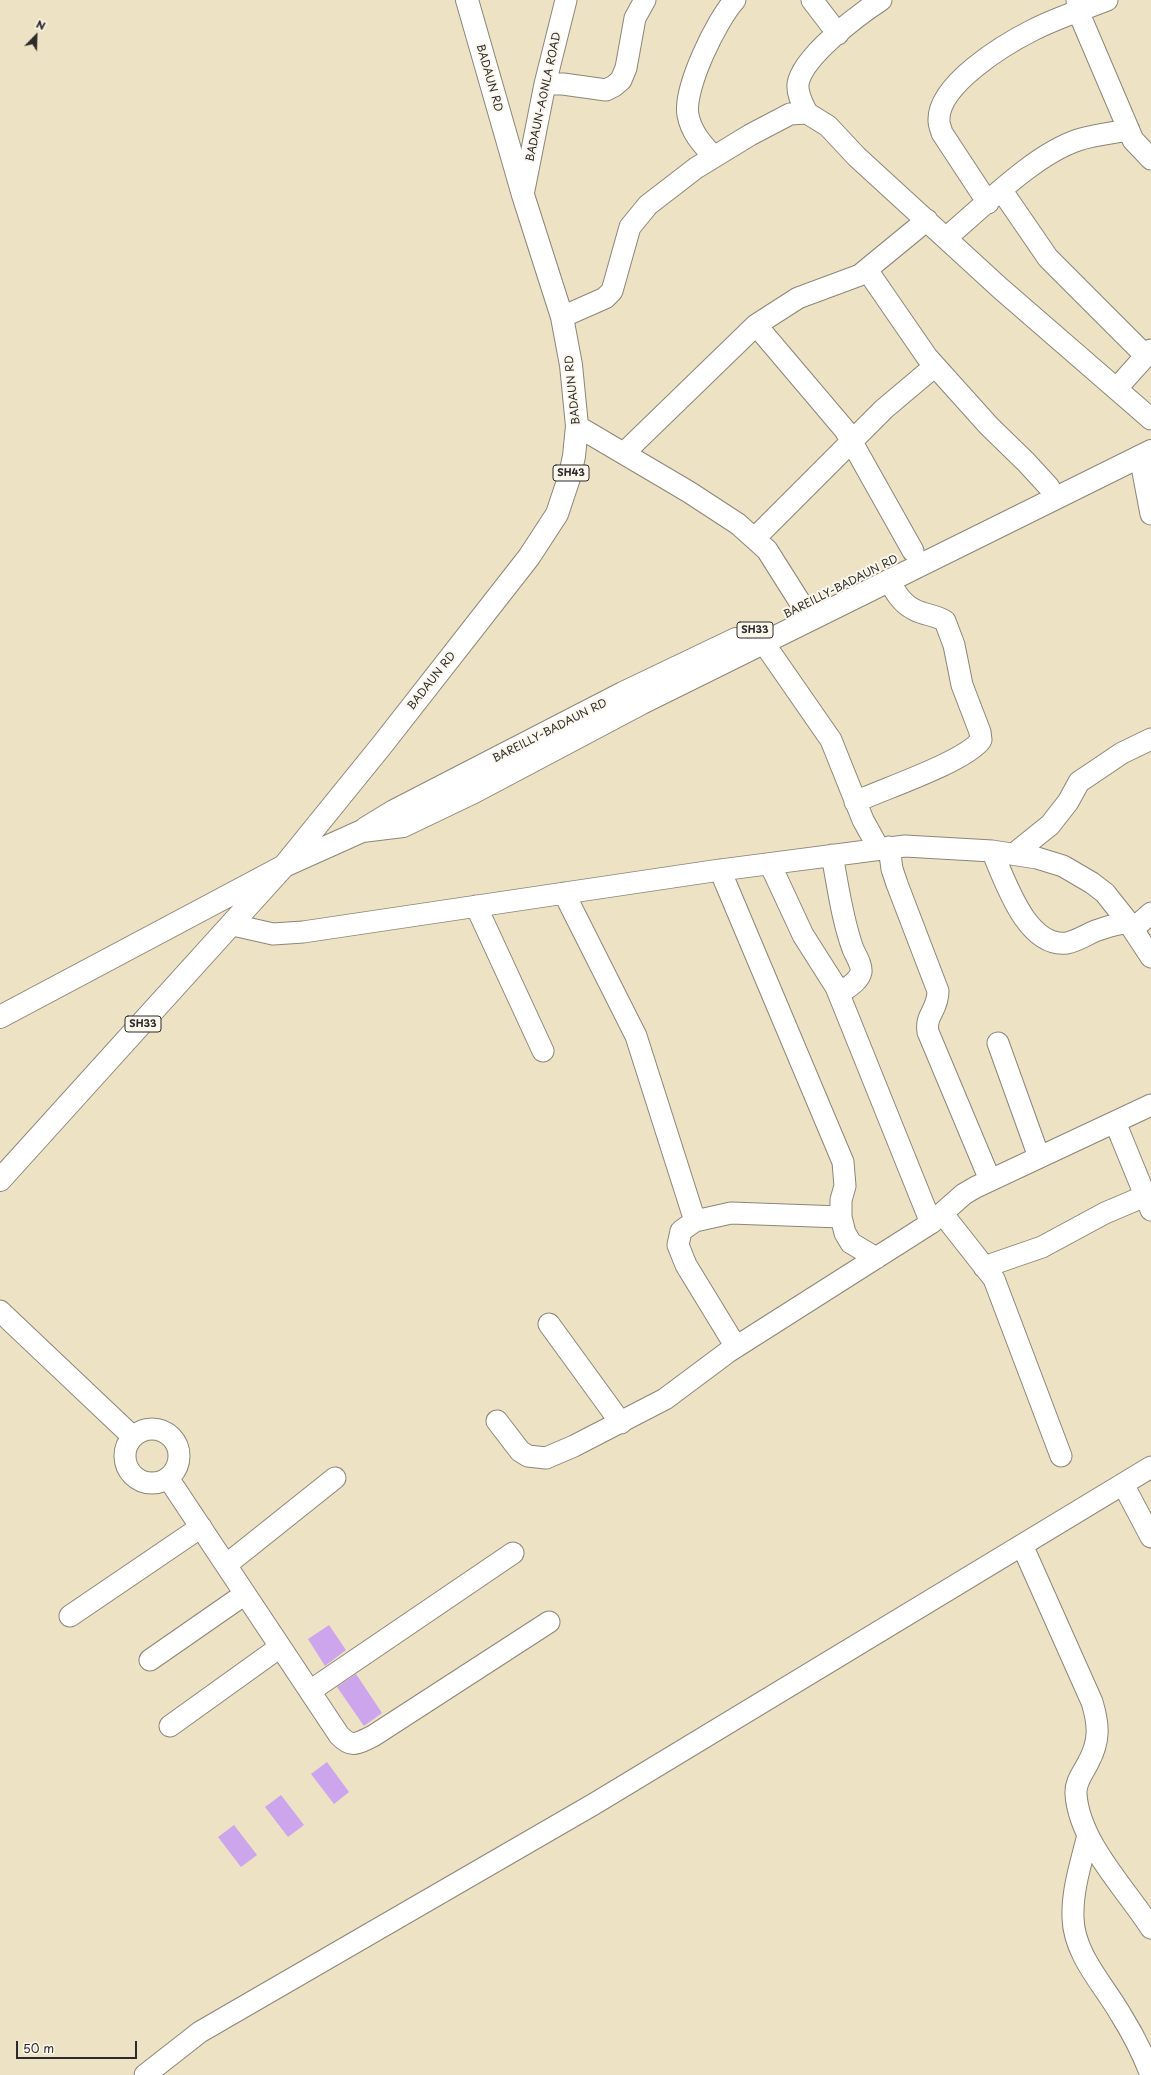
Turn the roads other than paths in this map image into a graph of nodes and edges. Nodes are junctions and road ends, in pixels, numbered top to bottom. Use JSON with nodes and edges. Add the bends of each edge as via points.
{"nodes":[{"id":1,"x":467,"y":0,"type":"edge"},
{"id":2,"x":566,"y":0,"type":"edge"},
{"id":3,"x":645,"y":0,"type":"edge"},
{"id":4,"x":735,"y":0,"type":"edge"},
{"id":5,"x":812,"y":0,"type":"edge"},
{"id":6,"x":880,"y":0,"type":"edge"},
{"id":7,"x":1107,"y":0,"type":"edge"},
{"id":8,"x":1078,"y":6,"type":"edge"},
{"id":9,"x":838,"y":34,"type":"junction"},
{"id":10,"x":545,"y":84,"type":"junction"},
{"id":11,"x":807,"y":113,"type":"junction"},
{"id":12,"x":1129,"y":130,"type":"junction"},
{"id":13,"x":713,"y":156,"type":"junction"},
{"id":14,"x":1151,"y":159,"type":"edge"},
{"id":15,"x":523,"y":196,"type":"junction"},
{"id":16,"x":995,"y":197,"type":"junction"},
{"id":17,"x":927,"y":220,"type":"junction"},
{"id":18,"x":946,"y":238,"type":"junction"},
{"id":19,"x":867,"y":270,"type":"junction"},
{"id":20,"x":562,"y":317,"type":"junction"},
{"id":21,"x":756,"y":325,"type":"junction"},
{"id":22,"x":1148,"y":353,"type":"edge"},
{"id":23,"x":934,"y":366,"type":"junction"},
{"id":24,"x":1117,"y":388,"type":"junction"},
{"id":25,"x":1151,"y":419,"type":"edge"},
{"id":26,"x":577,"y":426,"type":"junction"},
{"id":27,"x":1151,"y":435,"type":"edge"},
{"id":28,"x":852,"y":442,"type":"junction"},
{"id":29,"x":624,"y":453,"type":"junction"},
{"id":30,"x":1145,"y":454,"type":"edge"},
{"id":31,"x":1049,"y":487,"type":"junction"},
{"id":32,"x":1151,"y":514,"type":"edge"},
{"id":33,"x":755,"y":538,"type":"junction"},
{"id":34,"x":913,"y":551,"type":"junction"},
{"id":35,"x":889,"y":580,"type":"junction"},
{"id":36,"x":803,"y":607,"type":"junction"},
{"id":37,"x":763,"y":642,"type":"junction"},
{"id":38,"x":1151,"y":739,"type":"edge"},
{"id":39,"x":855,"y":802,"type":"junction"},
{"id":40,"x":362,"y":831,"type":"junction"},
{"id":41,"x":884,"y":848,"type":"junction"},
{"id":42,"x":992,"y":851,"type":"junction"},
{"id":43,"x":1014,"y":854,"type":"junction"},
{"id":44,"x":832,"y":855,"type":"junction"},
{"id":45,"x":770,"y":864,"type":"junction"},
{"id":46,"x":284,"y":866,"type":"junction"},
{"id":47,"x":720,"y":870,"type":"junction"},
{"id":48,"x":564,"y":893,"type":"junction"},
{"id":49,"x":476,"y":906,"type":"junction"},
{"id":50,"x":1151,"y":913,"type":"edge"},
{"id":51,"x":233,"y":925,"type":"junction"},
{"id":52,"x":1130,"y":925,"type":"junction"},
{"id":53,"x":1151,"y":957,"type":"edge"},
{"id":54,"x":839,"y":994,"type":"junction"},
{"id":55,"x":0,"y":1017,"type":"edge"},
{"id":56,"x":998,"y":1043,"type":"dead end"},
{"id":57,"x":543,"y":1051,"type":"dead end"},
{"id":58,"x":1151,"y":1105,"type":"edge"},
{"id":59,"x":1115,"y":1122,"type":"junction"},
{"id":60,"x":1039,"y":1157,"type":"junction"},
{"id":61,"x":0,"y":1180,"type":"edge"},
{"id":62,"x":990,"y":1180,"type":"junction"},
{"id":63,"x":1148,"y":1203,"type":"edge"},
{"id":64,"x":841,"y":1217,"type":"junction"},
{"id":65,"x":936,"y":1218,"type":"junction"},
{"id":66,"x":695,"y":1221,"type":"junction"},
{"id":67,"x":876,"y":1258,"type":"junction"},
{"id":68,"x":984,"y":1268,"type":"junction"},
{"id":69,"x":0,"y":1312,"type":"edge"},
{"id":70,"x":549,"y":1324,"type":"dead end"},
{"id":71,"x":736,"y":1347,"type":"junction"},
{"id":72,"x":497,"y":1421,"type":"dead end"},
{"id":73,"x":621,"y":1423,"type":"junction"},
{"id":74,"x":133,"y":1437,"type":"junction"},
{"id":75,"x":1061,"y":1456,"type":"dead end"},
{"id":76,"x":1151,"y":1467,"type":"edge"},
{"id":77,"x":168,"y":1478,"type":"junction"},
{"id":78,"x":335,"y":1478,"type":"dead end"},
{"id":79,"x":1123,"y":1484,"type":"junction"},
{"id":80,"x":201,"y":1527,"type":"junction"},
{"id":81,"x":1151,"y":1537,"type":"edge"},
{"id":82,"x":1022,"y":1545,"type":"junction"},
{"id":83,"x":513,"y":1553,"type":"dead end"},
{"id":84,"x":226,"y":1565,"type":"junction"},
{"id":85,"x":245,"y":1594,"type":"junction"},
{"id":86,"x":70,"y":1616,"type":"dead end"},
{"id":87,"x":549,"y":1622,"type":"dead end"},
{"id":88,"x":280,"y":1647,"type":"junction"},
{"id":89,"x":150,"y":1660,"type":"dead end"},
{"id":90,"x":310,"y":1691,"type":"junction"},
{"id":91,"x":170,"y":1726,"type":"dead end"},
{"id":92,"x":1088,"y":1835,"type":"junction"},
{"id":93,"x":1151,"y":1928,"type":"edge"},
{"id":94,"x":145,"y":2075,"type":"edge"},
{"id":95,"x":1151,"y":2075,"type":"edge"}],
"edges":[{"from":1,"to":15,"type":"main road","name":"BADAUN RD","number":"SH43"},
{"from":2,"to":10,"type":"street","name":"BADAUN-AONLA ROAD"},
{"from":3,"to":10,"type":"street","via":[[635,18],[626,68],[621,80],[614,86],[606,90]]},
{"from":4,"to":13,"type":"street","via":[[715,30],[687,100],[692,129]]},
{"from":5,"to":9,"type":"street"},
{"from":6,"to":9,"type":"street"},
{"from":7,"to":8,"type":"street"},
{"from":8,"to":12,"type":"street"},
{"from":8,"to":16,"type":"street","via":[[1032,30],[968,72],[954,87],[943,106],[938,122],[942,133]]},
{"from":9,"to":11,"type":"street","via":[[807,62],[800,75],[799,97]]},
{"from":10,"to":15,"type":"street","name":"BADAUN-AONLA ROAD"},
{"from":11,"to":13,"type":"street","via":[[790,114]]},
{"from":11,"to":17,"type":"street","via":[[828,126],[857,157]]},
{"from":12,"to":14,"type":"street","via":[[1140,149]]},
{"from":12,"to":16,"type":"street","via":[[1078,140],[1063,147],[1040,160]]},
{"from":13,"to":20,"type":"street","via":[[648,205],[630,227],[612,291],[605,298]]},
{"from":15,"to":20,"type":"main road","name":"BADAUN RD","number":"SH43"},
{"from":16,"to":18,"type":"street"},
{"from":16,"to":22,"type":"street","via":[[1048,258]]},
{"from":17,"to":18,"type":"street"},
{"from":17,"to":19,"type":"street"},
{"from":18,"to":24,"type":"street","via":[[1030,316]]},
{"from":19,"to":21,"type":"street","via":[[848,281],[798,298]]},
{"from":19,"to":23,"type":"street"},
{"from":20,"to":26,"type":"main road","name":"BADAUN RD","number":"SH43","via":[[571,365]]},
{"from":21,"to":28,"type":"street","via":[[830,410]]},
{"from":21,"to":29,"type":"street"},
{"from":22,"to":24,"type":"street"},
{"from":23,"to":28,"type":"street","via":[[894,400]]},
{"from":23,"to":31,"type":"street"},
{"from":24,"to":25,"type":"street"},
{"from":26,"to":29,"type":"street"},
{"from":26,"to":46,"type":"main road","name":"BADAUN RD","number":"SH43","via":[[570,476],[557,514],[545,534],[459,648]]},
{"from":27,"to":31,"type":"main road","name":"BAREILLY-BADAUN RD","number":"SH33"},
{"from":28,"to":33,"type":"street"},
{"from":28,"to":34,"type":"street"},
{"from":29,"to":33,"type":"street","via":[[717,510]]},
{"from":30,"to":32,"type":"street"},
{"from":30,"to":35,"type":"main road","number":"SH33"},
{"from":31,"to":34,"type":"main road","name":"BAREILLY-BADAUN RD","number":"SH33"},
{"from":33,"to":36,"type":"street","via":[[776,561]]},
{"from":34,"to":36,"type":"main road","name":"BAREILLY-BADAUN RD","number":"SH33"},
{"from":35,"to":37,"type":"main road","number":"SH33"},
{"from":35,"to":39,"type":"street","via":[[902,602],[915,611],[945,621],[981,740],[968,752],[950,762]]},
{"from":36,"to":40,"type":"main road","name":"BAREILLY-BADAUN RD","number":"SH33","via":[[623,693],[394,811]]},
{"from":37,"to":39,"type":"street","via":[[831,740]]},
{"from":37,"to":40,"type":"main road","number":"SH33","via":[[403,826]]},
{"from":38,"to":43,"type":"street","via":[[1122,753],[1079,782],[1068,802],[1050,825]]},
{"from":39,"to":41,"type":"street"},
{"from":40,"to":46,"type":"main road","number":"SH33"},
{"from":41,"to":42,"type":"street"},
{"from":41,"to":44,"type":"street"},
{"from":41,"to":62,"type":"street","via":[[938,991],[938,1002],[927,1023],[928,1032]]},
{"from":42,"to":43,"type":"street"},
{"from":42,"to":52,"type":"street","via":[[1022,914],[1039,935],[1049,941],[1074,941],[1104,928]]},
{"from":43,"to":52,"type":"street","via":[[1049,860],[1078,874],[1105,893]]},
{"from":44,"to":45,"type":"street"},
{"from":44,"to":54,"type":"street","via":[[844,918],[861,972],[857,980]]},
{"from":45,"to":47,"type":"street"},
{"from":45,"to":54,"type":"street","via":[[803,935]]},
{"from":46,"to":51,"type":"main road","number":"SH33"},
{"from":46,"to":55,"type":"main road","number":"SH33"},
{"from":47,"to":48,"type":"street"},
{"from":47,"to":64,"type":"street","via":[[843,1162],[845,1186],[841,1200]]},
{"from":48,"to":49,"type":"street"},
{"from":48,"to":66,"type":"street","via":[[636,1036]]},
{"from":49,"to":51,"type":"street","via":[[285,934]]},
{"from":49,"to":57,"type":"street"},
{"from":50,"to":52,"type":"street"},
{"from":51,"to":61,"type":"main road","number":"SH33"},
{"from":52,"to":53,"type":"street"},
{"from":54,"to":65,"type":"street"},
{"from":56,"to":60,"type":"street"},
{"from":58,"to":59,"type":"street"},
{"from":59,"to":60,"type":"street"},
{"from":59,"to":63,"type":"street"},
{"from":60,"to":62,"type":"street"},
{"from":62,"to":65,"type":"street","via":[[964,1194]]},
{"from":63,"to":68,"type":"street","via":[[1105,1212],[1042,1247]]},
{"from":64,"to":66,"type":"street","via":[[731,1213]]},
{"from":64,"to":67,"type":"street","via":[[845,1233],[851,1243]]},
{"from":65,"to":67,"type":"street"},
{"from":65,"to":68,"type":"street"},
{"from":66,"to":71,"type":"street","via":[[681,1231],[678,1245],[697,1286]]},
{"from":67,"to":71,"type":"street"},
{"from":68,"to":75,"type":"street","via":[[998,1289]]},
{"from":69,"to":74,"type":"street"},
{"from":70,"to":73,"type":"street"},
{"from":71,"to":73,"type":"street","via":[[666,1399]]},
{"from":72,"to":73,"type":"street","via":[[520,1451],[536,1458],[546,1458]]},
{"from":74,"to":77,"type":"street","via":[[125,1451],[128,1470],[143,1482],[160,1482]]},
{"from":74,"to":77,"type":"street","via":[[142,1430],[151,1428],[159,1429],[174,1439],[180,1455],[174,1472]]},
{"from":76,"to":79,"type":"street"},
{"from":77,"to":80,"type":"street"},
{"from":78,"to":84,"type":"street"},
{"from":79,"to":81,"type":"street"},
{"from":79,"to":82,"type":"street"},
{"from":80,"to":84,"type":"street"},
{"from":80,"to":86,"type":"street"},
{"from":82,"to":92,"type":"street","via":[[1098,1720],[1097,1742],[1078,1779],[1075,1793]]},
{"from":82,"to":94,"type":"street","via":[[594,1804],[200,2032]]},
{"from":83,"to":90,"type":"street"},
{"from":84,"to":85,"type":"street"},
{"from":85,"to":88,"type":"street"},
{"from":85,"to":89,"type":"street"},
{"from":87,"to":90,"type":"street","via":[[389,1726],[353,1744],[346,1742],[339,1735]]},
{"from":88,"to":90,"type":"street"},
{"from":88,"to":91,"type":"street"},
{"from":92,"to":93,"type":"street"},
{"from":92,"to":95,"type":"street","via":[[1074,1891],[1073,1920],[1077,1942],[1086,1961],[1122,2016],[1142,2052]]}]}
